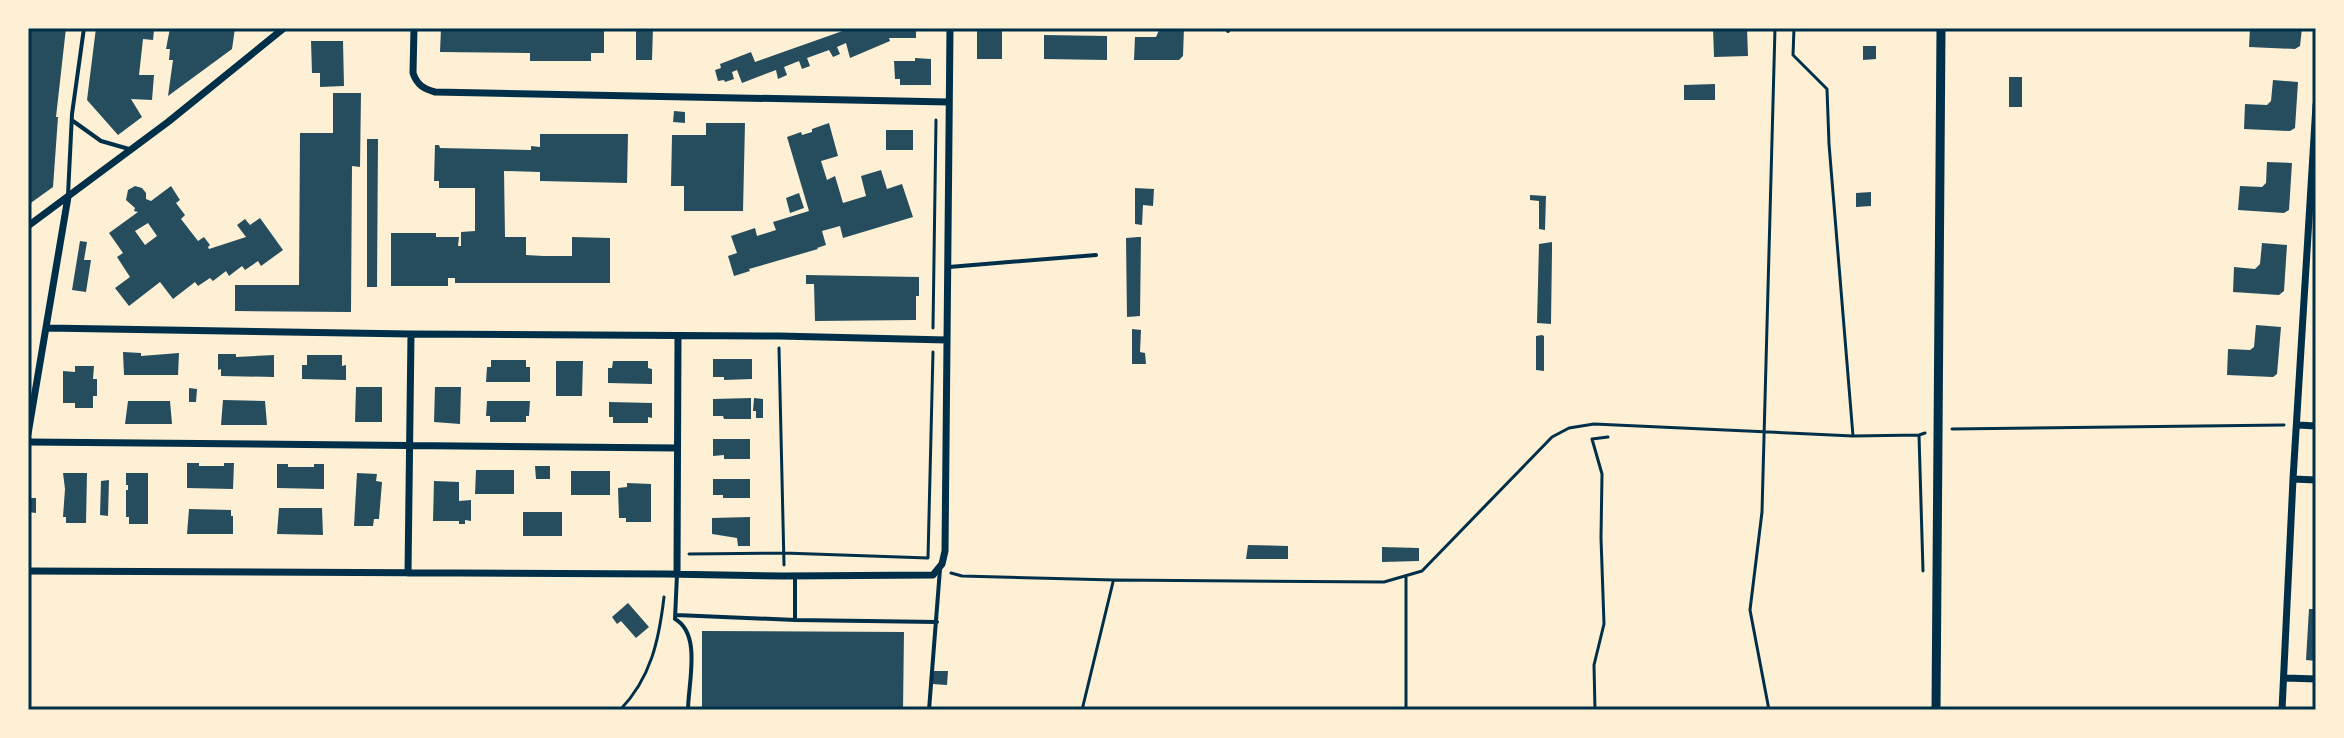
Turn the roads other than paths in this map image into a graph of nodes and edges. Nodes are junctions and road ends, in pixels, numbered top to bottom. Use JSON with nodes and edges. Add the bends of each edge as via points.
{"nodes":[{"id":1,"x":84,"y":28,"type":"edge"},
{"id":2,"x":284,"y":28,"type":"edge"},
{"id":3,"x":414,"y":28,"type":"edge"},
{"id":4,"x":950,"y":28,"type":"edge"},
{"id":5,"x":1941,"y":28,"type":"edge"},
{"id":6,"x":949,"y":102,"type":"junction"},
{"id":7,"x":2316,"y":105,"type":"edge"},
{"id":8,"x":72,"y":120,"type":"junction"},
{"id":9,"x":131,"y":149,"type":"junction"},
{"id":10,"x":68,"y":197,"type":"junction"},
{"id":11,"x":28,"y":226,"type":"edge"},
{"id":12,"x":1096,"y":255,"type":"dead end"},
{"id":13,"x":946,"y":267,"type":"junction"},
{"id":14,"x":47,"y":328,"type":"junction"},
{"id":15,"x":411,"y":334,"type":"junction"},
{"id":16,"x":678,"y":336,"type":"junction"},
{"id":17,"x":947,"y":340,"type":"junction"},
{"id":18,"x":2298,"y":425,"type":"junction"},
{"id":19,"x":2316,"y":426,"type":"edge"},
{"id":20,"x":28,"y":434,"type":"edge"},
{"id":21,"x":28,"y":442,"type":"edge"},
{"id":22,"x":409,"y":446,"type":"junction"},
{"id":23,"x":677,"y":448,"type":"junction"},
{"id":24,"x":2293,"y":479,"type":"junction"},
{"id":25,"x":2316,"y":480,"type":"edge"},
{"id":26,"x":940,"y":569,"type":"junction"},
{"id":27,"x":28,"y":571,"type":"edge"},
{"id":28,"x":408,"y":573,"type":"junction"},
{"id":29,"x":677,"y":574,"type":"junction"},
{"id":30,"x":795,"y":576,"type":"junction"},
{"id":31,"x":676,"y":615,"type":"junction"},
{"id":32,"x":795,"y":620,"type":"junction"},
{"id":33,"x":937,"y":622,"type":"junction"},
{"id":34,"x":2284,"y":678,"type":"junction"},
{"id":35,"x":2316,"y":679,"type":"edge"},
{"id":36,"x":688,"y":710,"type":"edge"},
{"id":37,"x":929,"y":710,"type":"edge"},
{"id":38,"x":1936,"y":710,"type":"edge"},
{"id":39,"x":2282,"y":710,"type":"edge"}],
"edges":[{"from":1,"to":8,"type":"lane"},
{"from":2,"to":9,"type":"street"},
{"from":3,"to":6,"type":"street","via":[[413,73],[423,87],[435,92]]},
{"from":4,"to":6,"type":"street"},
{"from":5,"to":38,"type":"street"},
{"from":6,"to":13,"type":"street"},
{"from":7,"to":18,"type":"street"},
{"from":8,"to":9,"type":"lane","via":[[96,138]]},
{"from":8,"to":10,"type":"lane"},
{"from":9,"to":10,"type":"street"},
{"from":10,"to":11,"type":"street"},
{"from":10,"to":14,"type":"street"},
{"from":12,"to":13,"type":"lane"},
{"from":13,"to":17,"type":"street"},
{"from":14,"to":15,"type":"street"},
{"from":14,"to":20,"type":"street"},
{"from":15,"to":16,"type":"street"},
{"from":15,"to":22,"type":"street"},
{"from":16,"to":17,"type":"street"},
{"from":16,"to":23,"type":"street"},
{"from":17,"to":26,"type":"street","via":[[945,551]]},
{"from":18,"to":19,"type":"street"},
{"from":18,"to":24,"type":"street"},
{"from":21,"to":22,"type":"street"},
{"from":22,"to":23,"type":"street"},
{"from":22,"to":28,"type":"street"},
{"from":23,"to":29,"type":"street"},
{"from":24,"to":25,"type":"street"},
{"from":24,"to":34,"type":"street"},
{"from":26,"to":30,"type":"street","via":[[913,577]]},
{"from":26,"to":33,"type":"lane"},
{"from":27,"to":28,"type":"street"},
{"from":28,"to":29,"type":"street"},
{"from":29,"to":30,"type":"street"},
{"from":29,"to":31,"type":"lane"},
{"from":30,"to":32,"type":"lane"},
{"from":31,"to":32,"type":"lane"},
{"from":31,"to":36,"type":"lane","via":[[691,643]]},
{"from":32,"to":33,"type":"lane"},
{"from":33,"to":37,"type":"lane"},
{"from":34,"to":35,"type":"street"},
{"from":34,"to":39,"type":"street"}]}
